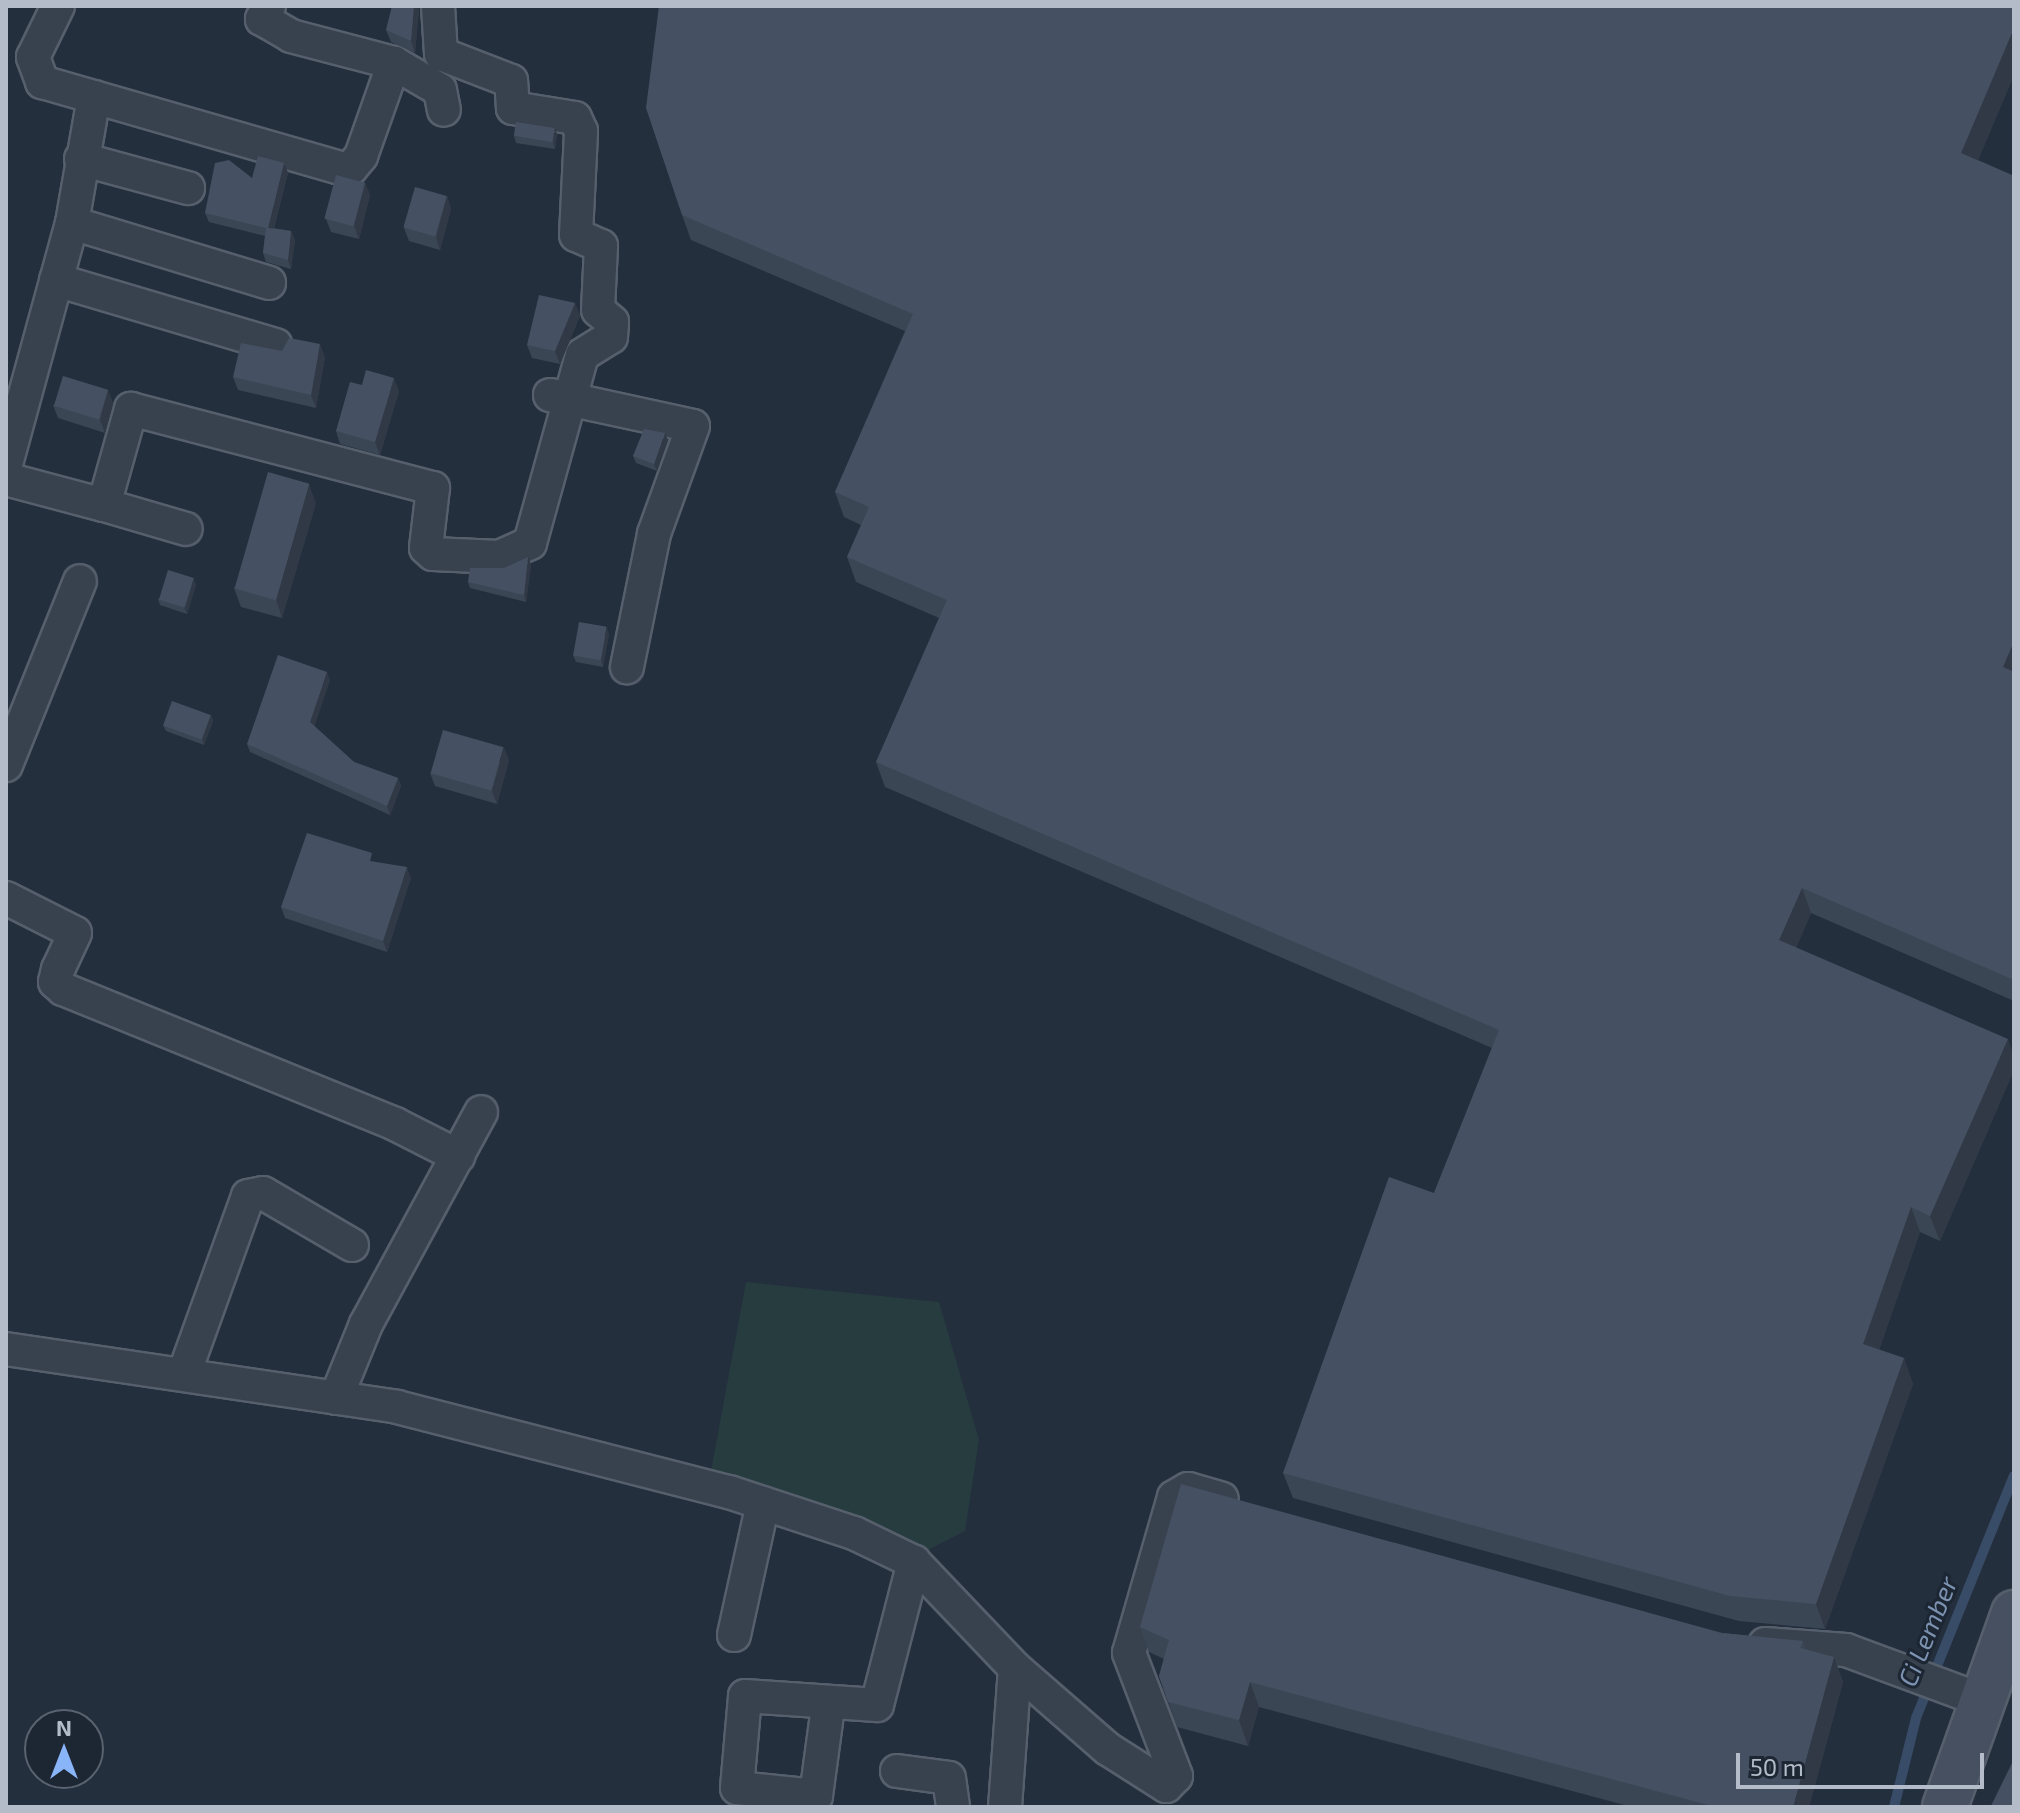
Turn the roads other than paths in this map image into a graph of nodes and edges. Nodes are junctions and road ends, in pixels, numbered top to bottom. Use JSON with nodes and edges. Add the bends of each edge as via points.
{"nodes":[{"id":1,"x":58,"y":6,"type":"edge"},
{"id":2,"x":269,"y":6,"type":"edge"},
{"id":3,"x":438,"y":6,"type":"edge"},
{"id":4,"x":394,"y":63,"type":"junction"},
{"id":5,"x":94,"y":97,"type":"junction"},
{"id":6,"x":444,"y":110,"type":"dead end"},
{"id":7,"x":81,"y":159,"type":"junction"},
{"id":8,"x":188,"y":188,"type":"dead end"},
{"id":9,"x":72,"y":223,"type":"junction"},
{"id":10,"x":56,"y":280,"type":"junction"},
{"id":11,"x":269,"y":283,"type":"dead end"},
{"id":12,"x":276,"y":345,"type":"dead end"},
{"id":13,"x":559,"y":397,"type":"junction"},
{"id":14,"x":6,"y":464,"type":"edge"},
{"id":15,"x":6,"y":479,"type":"edge"},
{"id":16,"x":104,"y":505,"type":"junction"},
{"id":17,"x":186,"y":529,"type":"dead end"},
{"id":18,"x":80,"y":581,"type":"dead end"},
{"id":19,"x":627,"y":667,"type":"dead end"},
{"id":20,"x":6,"y":765,"type":"edge"},
{"id":21,"x":6,"y":898,"type":"edge"},
{"id":22,"x":481,"y":1112,"type":"dead end"},
{"id":23,"x":458,"y":1156,"type":"junction"},
{"id":24,"x":352,"y":1245,"type":"dead end"},
{"id":25,"x":6,"y":1349,"type":"edge"},
{"id":26,"x":184,"y":1374,"type":"junction"},
{"id":27,"x":336,"y":1398,"type":"junction"},
{"id":28,"x":763,"y":1503,"type":"junction"},
{"id":29,"x":1248,"y":1506,"type":"edge"},
{"id":30,"x":914,"y":1562,"type":"junction"},
{"id":31,"x":2014,"y":1613,"type":"edge"},
{"id":32,"x":734,"y":1635,"type":"dead end"},
{"id":33,"x":1736,"y":1640,"type":"edge"},
{"id":34,"x":1015,"y":1668,"type":"junction"},
{"id":35,"x":1966,"y":1694,"type":"junction"},
{"id":36,"x":828,"y":1707,"type":"dead end"},
{"id":37,"x":897,"y":1771,"type":"dead end"},
{"id":38,"x":953,"y":1807,"type":"edge"},
{"id":39,"x":1005,"y":1807,"type":"edge"},
{"id":40,"x":1945,"y":1807,"type":"edge"}],
"edges":[{"from":1,"to":5,"type":"street","via":[[33,71],[42,82]]},
{"from":2,"to":4,"type":"street","via":[[262,19],[291,36]]},
{"from":3,"to":13,"type":"street","via":[[441,54],[511,81],[513,108],[580,124],[576,235],[599,242],[598,310],[612,322],[605,347],[582,355]]},
{"from":4,"to":5,"type":"street","via":[[351,168]]},
{"from":4,"to":6,"type":"street","via":[[440,90]]},
{"from":5,"to":7,"type":"street"},
{"from":7,"to":8,"type":"street"},
{"from":7,"to":9,"type":"street"},
{"from":9,"to":10,"type":"street"},
{"from":9,"to":11,"type":"street"},
{"from":10,"to":12,"type":"street"},
{"from":10,"to":14,"type":"street"},
{"from":13,"to":16,"type":"street","via":[[538,527],[530,543],[499,557],[429,551],[435,494],[425,484],[131,409]]},
{"from":13,"to":19,"type":"street","via":[[694,429],[654,534]]},
{"from":15,"to":16,"type":"street"},
{"from":16,"to":17,"type":"street"},
{"from":18,"to":20,"type":"street"},
{"from":21,"to":23,"type":"street","via":[[75,933],[55,982],[63,989],[383,1118]]},
{"from":22,"to":23,"type":"street"},
{"from":23,"to":27,"type":"street","via":[[366,1324]]},
{"from":24,"to":26,"type":"street","via":[[263,1193],[248,1196]]},
{"from":25,"to":26,"type":"street"},
{"from":26,"to":27,"type":"street"},
{"from":27,"to":28,"type":"street"},
{"from":28,"to":30,"type":"street"},
{"from":28,"to":32,"type":"street"},
{"from":29,"to":34,"type":"street","via":[[1178,1490],[1146,1588],[1129,1653],[1176,1776],[1166,1786],[1108,1749]]},
{"from":30,"to":34,"type":"street"},
{"from":30,"to":36,"type":"street","via":[[877,1705]]},
{"from":31,"to":35,"type":"main road"},
{"from":33,"to":35,"type":"street","via":[[1846,1650]]},
{"from":34,"to":39,"type":"street"},
{"from":35,"to":40,"type":"main road"},
{"from":37,"to":38,"type":"street","via":[[949,1778]]}]}
